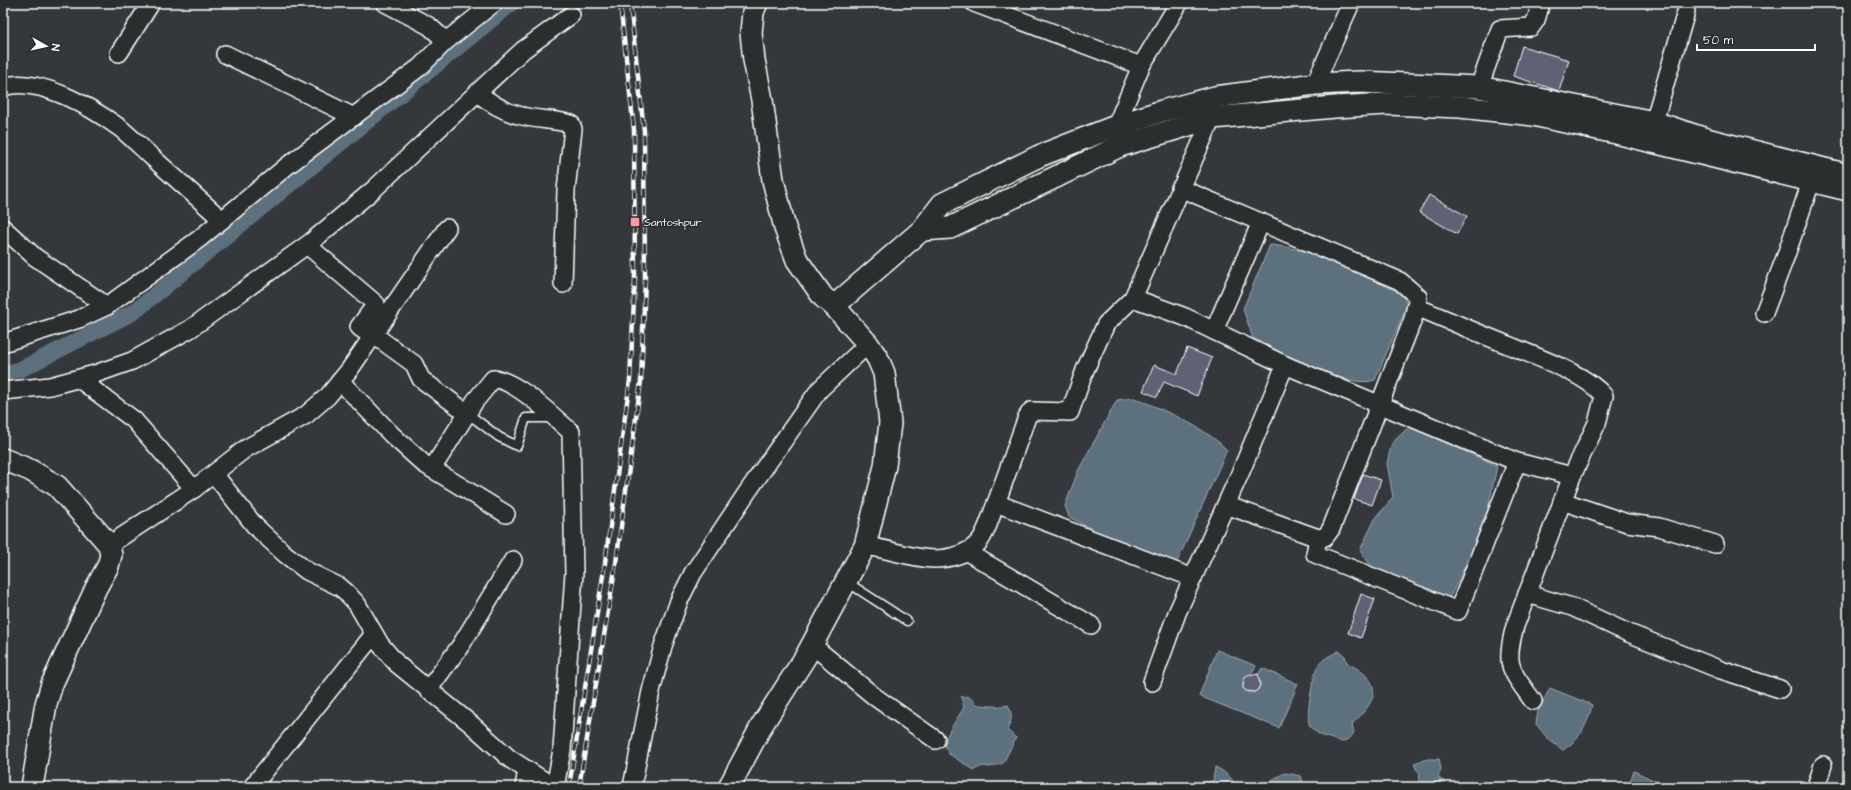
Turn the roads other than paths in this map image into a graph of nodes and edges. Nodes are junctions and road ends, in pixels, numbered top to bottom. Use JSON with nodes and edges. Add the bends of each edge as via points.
{"nodes":[{"id":1,"x":150,"y":3,"type":"edge"},
{"id":2,"x":494,"y":3,"type":"edge"},
{"id":3,"x":757,"y":3,"type":"edge"},
{"id":4,"x":974,"y":3,"type":"edge"},
{"id":5,"x":1179,"y":3,"type":"edge"},
{"id":6,"x":1351,"y":3,"type":"edge"},
{"id":7,"x":1540,"y":3,"type":"edge"},
{"id":8,"x":390,"y":4,"type":"edge"},
{"id":9,"x":1686,"y":12,"type":"dead end"},
{"id":10,"x":571,"y":15,"type":"dead end"},
{"id":11,"x":446,"y":41,"type":"junction"},
{"id":12,"x":119,"y":53,"type":"dead end"},
{"id":13,"x":225,"y":54,"type":"dead end"},
{"id":14,"x":1141,"y":66,"type":"junction"},
{"id":15,"x":1315,"y":84,"type":"junction"},
{"id":16,"x":3,"y":87,"type":"edge"},
{"id":17,"x":1479,"y":87,"type":"junction"},
{"id":18,"x":476,"y":93,"type":"junction"},
{"id":19,"x":354,"y":116,"type":"junction"},
{"id":20,"x":1212,"y":118,"type":"junction"},
{"id":21,"x":1654,"y":122,"type":"junction"},
{"id":22,"x":1118,"y":136,"type":"junction"},
{"id":23,"x":1848,"y":175,"type":"edge"},
{"id":24,"x":1811,"y":182,"type":"junction"},
{"id":25,"x":1180,"y":188,"type":"junction"},
{"id":26,"x":1848,"y":190,"type":"edge"},
{"id":27,"x":222,"y":220,"type":"junction"},
{"id":28,"x":1261,"y":222,"type":"junction"},
{"id":29,"x":3,"y":228,"type":"edge"},
{"id":30,"x":446,"y":228,"type":"dead end"},
{"id":31,"x":307,"y":245,"type":"junction"},
{"id":32,"x":563,"y":284,"type":"dead end"},
{"id":33,"x":1133,"y":298,"type":"junction"},
{"id":34,"x":107,"y":306,"type":"junction"},
{"id":35,"x":834,"y":306,"type":"junction"},
{"id":36,"x":1416,"y":307,"type":"junction"},
{"id":37,"x":1764,"y":313,"type":"dead end"},
{"id":38,"x":1214,"y":331,"type":"junction"},
{"id":39,"x":373,"y":336,"type":"junction"},
{"id":40,"x":3,"y":343,"type":"edge"},
{"id":41,"x":868,"y":344,"type":"junction"},
{"id":42,"x":1285,"y":365,"type":"junction"},
{"id":43,"x":79,"y":379,"type":"junction"},
{"id":44,"x":340,"y":381,"type":"junction"},
{"id":45,"x":3,"y":391,"type":"edge"},
{"id":46,"x":1379,"y":404,"type":"junction"},
{"id":47,"x":467,"y":413,"type":"junction"},
{"id":48,"x":556,"y":418,"type":"junction"},
{"id":49,"x":3,"y":459,"type":"edge"},
{"id":50,"x":1517,"y":462,"type":"junction"},
{"id":51,"x":432,"y":469,"type":"junction"},
{"id":52,"x":214,"y":474,"type":"junction"},
{"id":53,"x":1572,"y":476,"type":"junction"},
{"id":54,"x":194,"y":489,"type":"junction"},
{"id":55,"x":1562,"y":501,"type":"junction"},
{"id":56,"x":996,"y":503,"type":"junction"},
{"id":57,"x":1226,"y":505,"type":"junction"},
{"id":58,"x":506,"y":514,"type":"dead end"},
{"id":59,"x":1318,"y":538,"type":"junction"},
{"id":60,"x":1715,"y":544,"type":"dead end"},
{"id":61,"x":109,"y":545,"type":"junction"},
{"id":62,"x":865,"y":546,"type":"junction"},
{"id":63,"x":968,"y":552,"type":"junction"},
{"id":64,"x":513,"y":560,"type":"dead end"},
{"id":65,"x":1192,"y":578,"type":"junction"},
{"id":66,"x":847,"y":581,"type":"junction"},
{"id":67,"x":1527,"y":594,"type":"junction"},
{"id":68,"x":907,"y":621,"type":"dead end"},
{"id":69,"x":1091,"y":624,"type":"dead end"},
{"id":70,"x":374,"y":634,"type":"junction"},
{"id":71,"x":812,"y":645,"type":"junction"},
{"id":72,"x":1152,"y":682,"type":"dead end"},
{"id":73,"x":1780,"y":689,"type":"dead end"},
{"id":74,"x":428,"y":690,"type":"junction"},
{"id":75,"x":1533,"y":701,"type":"dead end"},
{"id":76,"x":936,"y":740,"type":"dead end"},
{"id":77,"x":1823,"y":765,"type":"dead end"},
{"id":78,"x":527,"y":770,"type":"junction"},
{"id":79,"x":32,"y":787,"type":"edge"},
{"id":80,"x":252,"y":787,"type":"edge"},
{"id":81,"x":524,"y":787,"type":"edge"},
{"id":82,"x":554,"y":787,"type":"edge"},
{"id":83,"x":632,"y":787,"type":"edge"},
{"id":84,"x":729,"y":787,"type":"edge"},
{"id":85,"x":1816,"y":787,"type":"edge"}],
"edges":[{"from":1,"to":12,"type":"street"},
{"from":2,"to":11,"type":"street"},
{"from":3,"to":35,"type":"street","via":[[753,12],[751,33],[754,60],[773,180],[784,228],[797,260],[824,297]]},
{"from":4,"to":14,"type":"street"},
{"from":5,"to":14,"type":"street"},
{"from":6,"to":15,"type":"street"},
{"from":7,"to":17,"type":"street","via":[[1532,27],[1500,29]]},
{"from":8,"to":11,"type":"street","via":[[429,26]]},
{"from":9,"to":21,"type":"street"},
{"from":10,"to":18,"type":"street","via":[[523,50]]},
{"from":11,"to":19,"type":"street","via":[[420,67]]},
{"from":13,"to":19,"type":"street"},
{"from":14,"to":22,"type":"street"},
{"from":15,"to":17,"type":"street","via":[[1360,82]]},
{"from":15,"to":22,"type":"street","via":[[1215,97],[1162,111]]},
{"from":16,"to":27,"type":"street","via":[[19,83],[35,85],[61,95],[101,116],[121,129]]},
{"from":17,"to":21,"type":"street"},
{"from":18,"to":31,"type":"street","via":[[373,190]]},
{"from":18,"to":32,"type":"street","via":[[501,109],[519,116],[571,124],[573,129],[566,190]]},
{"from":19,"to":27,"type":"street","via":[[287,166]]},
{"from":20,"to":22,"type":"street"},
{"from":20,"to":24,"type":"street","via":[[1387,104],[1507,111],[1616,133]]},
{"from":20,"to":25,"type":"street"},
{"from":21,"to":23,"type":"street","via":[[1706,139]]},
{"from":22,"to":35,"type":"street","via":[[950,228],[922,230]]},
{"from":24,"to":26,"type":"street"},
{"from":24,"to":37,"type":"street"},
{"from":25,"to":28,"type":"street"},
{"from":25,"to":33,"type":"street"},
{"from":27,"to":34,"type":"street"},
{"from":28,"to":36,"type":"street","via":[[1400,281],[1418,297]]},
{"from":28,"to":38,"type":"street"},
{"from":29,"to":34,"type":"street","via":[[35,257]]},
{"from":30,"to":39,"type":"street"},
{"from":31,"to":39,"type":"street","via":[[376,304],[359,327]]},
{"from":31,"to":43,"type":"street","via":[[190,329],[132,361]]},
{"from":33,"to":38,"type":"street","via":[[1185,317]]},
{"from":33,"to":56,"type":"street","via":[[1106,324],[1085,370],[1070,412],[1031,411]]},
{"from":34,"to":40,"type":"street","via":[[79,319]]},
{"from":35,"to":41,"type":"street"},
{"from":36,"to":46,"type":"street"},
{"from":36,"to":53,"type":"street","via":[[1559,367],[1604,396],[1597,423]]},
{"from":38,"to":42,"type":"street"},
{"from":39,"to":44,"type":"street"},
{"from":39,"to":47,"type":"street","via":[[414,364],[421,379]]},
{"from":41,"to":62,"type":"street","via":[[884,373],[890,423],[885,466]]},
{"from":41,"to":83,"type":"street","via":[[819,390],[693,573],[679,601],[663,646],[651,691]]},
{"from":42,"to":46,"type":"street"},
{"from":42,"to":57,"type":"street"},
{"from":43,"to":45,"type":"street","via":[[50,386]]},
{"from":43,"to":54,"type":"street","via":[[134,420]]},
{"from":44,"to":51,"type":"street","via":[[392,435]]},
{"from":44,"to":52,"type":"street","via":[[328,396],[306,415],[245,449]]},
{"from":46,"to":50,"type":"street"},
{"from":46,"to":59,"type":"street","via":[[1331,529],[1325,537]]},
{"from":47,"to":48,"type":"street","via":[[489,382],[498,379],[541,404]]},
{"from":47,"to":48,"type":"lane","via":[[499,437],[517,446],[526,418]]},
{"from":47,"to":51,"type":"street"},
{"from":48,"to":82,"type":"street","via":[[571,432],[574,573],[562,750]]},
{"from":49,"to":61,"type":"street","via":[[30,470],[57,486]]},
{"from":50,"to":53,"type":"street"},
{"from":50,"to":59,"type":"street","via":[[1458,610],[1315,554]]},
{"from":51,"to":58,"type":"street"},
{"from":52,"to":54,"type":"street"},
{"from":52,"to":70,"type":"street","via":[[255,526],[285,554],[307,571],[346,592],[357,604]]},
{"from":53,"to":55,"type":"street"},
{"from":54,"to":61,"type":"street"},
{"from":55,"to":60,"type":"street","via":[[1627,523],[1659,527]]},
{"from":55,"to":67,"type":"street"},
{"from":56,"to":63,"type":"street","via":[[985,532]]},
{"from":56,"to":65,"type":"street"},
{"from":57,"to":59,"type":"street"},
{"from":57,"to":65,"type":"street"},
{"from":61,"to":79,"type":"street","via":[[112,554],[108,566],[52,684],[46,704]]},
{"from":62,"to":63,"type":"street","via":[[935,559]]},
{"from":62,"to":66,"type":"street"},
{"from":63,"to":69,"type":"street"},
{"from":64,"to":74,"type":"street","via":[[461,645]]},
{"from":65,"to":72,"type":"street"},
{"from":66,"to":68,"type":"lane"},
{"from":66,"to":71,"type":"street"},
{"from":67,"to":73,"type":"street","via":[[1572,607],[1721,670]]},
{"from":67,"to":75,"type":"street","via":[[1511,639],[1508,660],[1514,676]]},
{"from":70,"to":74,"type":"street","via":[[397,664]]},
{"from":70,"to":80,"type":"street"},
{"from":71,"to":76,"type":"street","via":[[875,697]]},
{"from":71,"to":84,"type":"street","via":[[762,725]]},
{"from":74,"to":78,"type":"street","via":[[510,759]]},
{"from":77,"to":85,"type":"street"},
{"from":78,"to":81,"type":"street"},
{"from":78,"to":82,"type":"street"}]}
